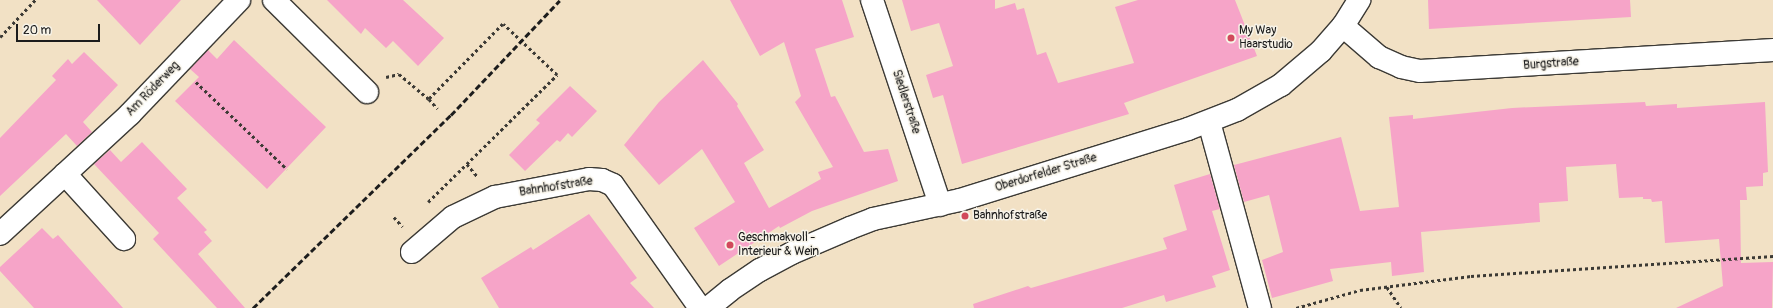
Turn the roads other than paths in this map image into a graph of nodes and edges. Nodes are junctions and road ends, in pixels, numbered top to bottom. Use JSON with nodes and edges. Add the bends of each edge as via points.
{"nodes":[{"id":1,"x":239,"y":0,"type":"edge"},
{"id":2,"x":274,"y":0,"type":"edge"},
{"id":3,"x":872,"y":0,"type":"edge"},
{"id":4,"x":1359,"y":0,"type":"edge"},
{"id":5,"x":1344,"y":26,"type":"junction"},
{"id":6,"x":1773,"y":50,"type":"edge"},
{"id":7,"x":367,"y":92,"type":"road end"},
{"id":8,"x":1209,"y":122,"type":"junction"},
{"id":9,"x":65,"y":174,"type":"junction"},
{"id":10,"x":940,"y":205,"type":"junction"},
{"id":11,"x":0,"y":234,"type":"edge"},
{"id":12,"x":124,"y":238,"type":"dead end"},
{"id":13,"x":412,"y":252,"type":"dead end"},
{"id":14,"x":700,"y":308,"type":"edge"},
{"id":15,"x":708,"y":308,"type":"edge"},
{"id":16,"x":1260,"y":308,"type":"edge"}],
"edges":[{"from":1,"to":9,"type":"street","name":"Am Röderweg","via":[[130,114]]},
{"from":2,"to":7,"type":"street"},
{"from":3,"to":10,"type":"street","name":"Siedlerstraße"},
{"from":4,"to":5,"type":"street","name":"Oberdorfelder Straße"},
{"from":5,"to":6,"type":"street","name":"Burgstraße","via":[[1379,57],[1401,67],[1420,71]]},
{"from":5,"to":8,"type":"street","name":"Oberdorfelder Straße","via":[[1321,51],[1280,85],[1237,110]]},
{"from":8,"to":10,"type":"street","name":"Oberdorfelder Straße"},
{"from":8,"to":16,"type":"street"},
{"from":9,"to":11,"type":"street","name":"Am Röderweg"},
{"from":9,"to":12,"type":"street"},
{"from":10,"to":15,"type":"street","name":"Oberdorfelder Straße","via":[[873,219],[805,247],[760,270]]},
{"from":13,"to":14,"type":"street","name":"Bahnhofstraße","via":[[453,216],[495,197],[589,179],[602,180],[613,185]]}]}
